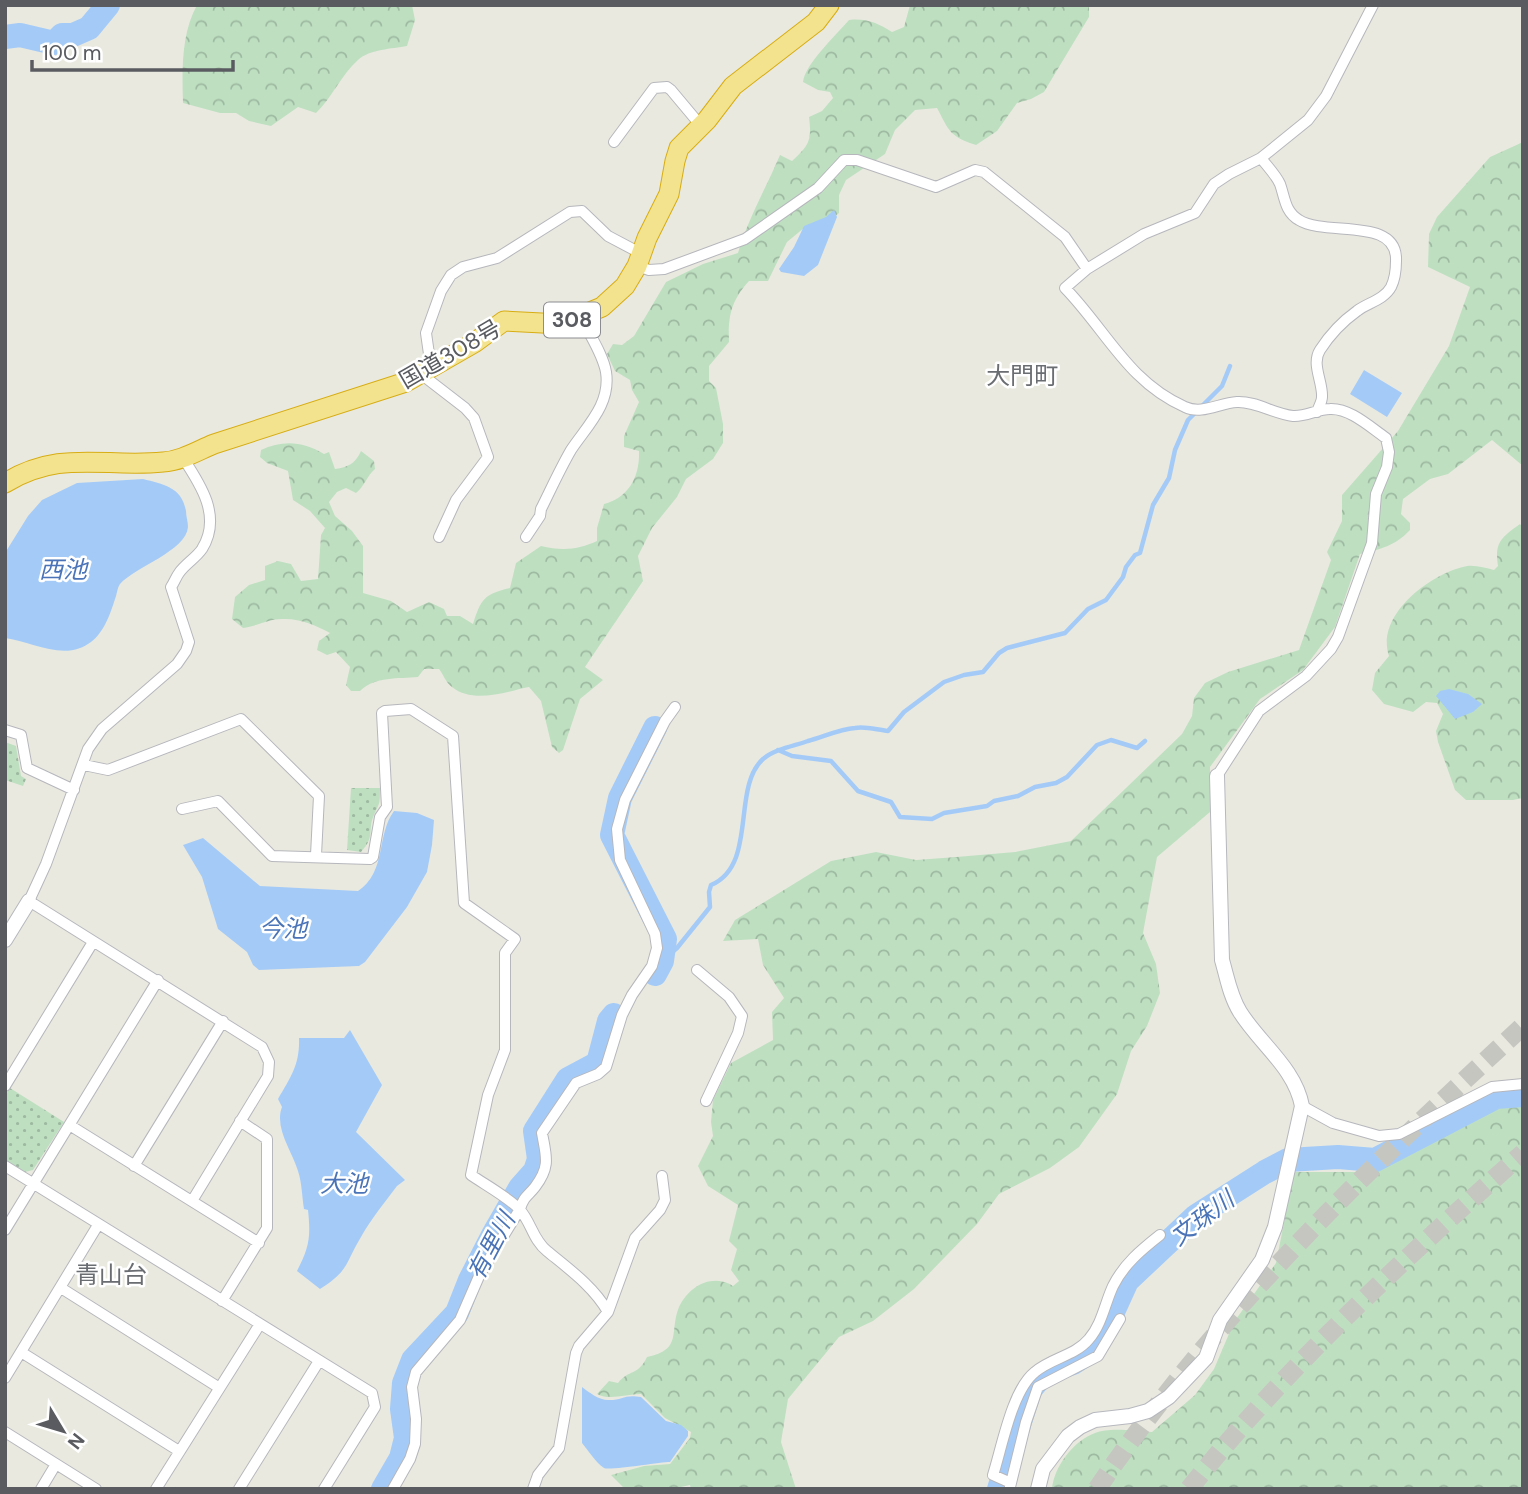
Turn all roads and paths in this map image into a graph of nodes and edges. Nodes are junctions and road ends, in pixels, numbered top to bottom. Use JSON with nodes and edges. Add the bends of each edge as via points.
{"nodes":[{"id":1,"x":829,"y":5,"type":"edge"},
{"id":2,"x":1373,"y":5,"type":"edge"},
{"id":3,"x":702,"y":127,"type":"junction"},
{"id":4,"x":614,"y":142,"type":"dead end"},
{"id":5,"x":1261,"y":158,"type":"junction"},
{"id":6,"x":640,"y":260,"type":"junction"},
{"id":7,"x":1087,"y":268,"type":"junction"},
{"id":8,"x":580,"y":317,"type":"junction"},
{"id":9,"x":426,"y":371,"type":"junction"},
{"id":10,"x":1317,"y":412,"type":"junction"},
{"id":11,"x":183,"y":458,"type":"junction"},
{"id":12,"x":5,"y":483,"type":"edge"},
{"id":13,"x":439,"y":537,"type":"dead end"},
{"id":14,"x":526,"y":537,"type":"dead end"},
{"id":15,"x":675,"y":707,"type":"dead end"},
{"id":16,"x":5,"y":730,"type":"edge"},
{"id":17,"x":84,"y":765,"type":"junction"},
{"id":18,"x":1217,"y":776,"type":"joint"},
{"id":19,"x":74,"y":790,"type":"junction"},
{"id":20,"x":182,"y":809,"type":"dead end"},
{"id":21,"x":316,"y":855,"type":"junction"},
{"id":22,"x":29,"y":901,"type":"junction"},
{"id":23,"x":5,"y":940,"type":"edge"},
{"id":24,"x":93,"y":942,"type":"junction"},
{"id":25,"x":698,"y":970,"type":"dead end"},
{"id":26,"x":158,"y":980,"type":"junction"},
{"id":27,"x":223,"y":1021,"type":"junction"},
{"id":28,"x":1523,"y":1084,"type":"edge"},
{"id":29,"x":5,"y":1086,"type":"edge"},
{"id":30,"x":706,"y":1101,"type":"dead end"},
{"id":31,"x":1302,"y":1107,"type":"junction"},
{"id":32,"x":240,"y":1121,"type":"junction"},
{"id":33,"x":71,"y":1126,"type":"junction"},
{"id":34,"x":5,"y":1166,"type":"edge"},
{"id":35,"x":134,"y":1166,"type":"junction"},
{"id":36,"x":662,"y":1175,"type":"dead end"},
{"id":37,"x":33,"y":1184,"type":"junction"},
{"id":38,"x":192,"y":1201,"type":"junction"},
{"id":39,"x":520,"y":1209,"type":"junction"},
{"id":40,"x":97,"y":1225,"type":"junction"},
{"id":41,"x":5,"y":1230,"type":"edge"},
{"id":42,"x":1160,"y":1236,"type":"dead end"},
{"id":43,"x":259,"y":1243,"type":"junction"},
{"id":44,"x":61,"y":1288,"type":"junction"},
{"id":45,"x":222,"y":1301,"type":"junction"},
{"id":46,"x":608,"y":1312,"type":"junction"},
{"id":47,"x":1120,"y":1319,"type":"dead end"},
{"id":48,"x":260,"y":1324,"type":"junction"},
{"id":49,"x":21,"y":1352,"type":"junction"},
{"id":50,"x":319,"y":1361,"type":"junction"},
{"id":51,"x":5,"y":1378,"type":"edge"},
{"id":52,"x":218,"y":1387,"type":"junction"},
{"id":53,"x":5,"y":1432,"type":"edge"},
{"id":54,"x":179,"y":1451,"type":"junction"},
{"id":55,"x":56,"y":1464,"type":"junction"},
{"id":56,"x":1010,"y":1486,"type":"edge"},
{"id":57,"x":41,"y":1489,"type":"edge"},
{"id":58,"x":96,"y":1489,"type":"edge"},
{"id":59,"x":156,"y":1489,"type":"edge"},
{"id":60,"x":239,"y":1489,"type":"edge"},
{"id":61,"x":324,"y":1489,"type":"edge"},
{"id":62,"x":393,"y":1489,"type":"edge"},
{"id":63,"x":533,"y":1489,"type":"edge"},
{"id":64,"x":1038,"y":1489,"type":"edge"}],
"edges":[{"from":1,"to":3,"type":"highway","name":"国道308号","number":"308","via":[[816,22],[733,86]]},
{"from":2,"to":5,"type":"street","via":[[1326,96],[1308,120]]},
{"from":3,"to":4,"type":"street","via":[[671,90],[654,88]]},
{"from":3,"to":6,"type":"highway","name":"国道308号","number":"308","via":[[679,148],[669,194]]},
{"from":5,"to":7,"type":"street","via":[[1214,184],[1195,213],[1144,234]]},
{"from":5,"to":10,"type":"street","via":[[1279,183],[1289,211],[1300,221],[1322,229],[1381,235],[1390,239],[1396,252],[1390,289],[1357,310],[1318,353],[1322,397]]},
{"from":6,"to":7,"type":"street","via":[[649,270],[664,269],[745,239],[818,188],[844,160],[857,160],[936,187],[975,170],[984,172],[1065,237]]},
{"from":6,"to":8,"type":"highway","name":"国道308号","number":"308","via":[[614,298]]},
{"from":6,"to":9,"type":"street","via":[[582,211],[563,215],[497,258],[451,275],[426,333]]},
{"from":7,"to":10,"type":"street","via":[[1065,288],[1131,370],[1167,397],[1197,411],[1238,402],[1293,416]]},
{"from":8,"to":9,"type":"highway","name":"国道308号","number":"308","via":[[561,324],[504,321]]},
{"from":8,"to":14,"type":"street","via":[[606,373],[603,402],[571,451]]},
{"from":9,"to":11,"type":"highway","name":"国道308号","number":"308","via":[[406,382]]},
{"from":9,"to":13,"type":"street","via":[[474,418],[488,457],[456,500]]},
{"from":10,"to":18,"type":"street","via":[[1340,410],[1386,438],[1389,452],[1376,494],[1372,543],[1331,649],[1306,676],[1259,712]]},
{"from":11,"to":12,"type":"highway","name":"国道308号","number":"308","via":[[62,462],[24,471]]},
{"from":11,"to":17,"type":"street","via":[[208,503],[212,526],[202,550],[179,572],[171,587],[189,642],[177,664],[102,729],[88,749]]},
{"from":15,"to":39,"type":"street","via":[[625,800],[617,829],[620,860],[655,934],[655,957],[622,1014],[606,1068],[576,1083],[542,1133],[548,1161]]},
{"from":16,"to":19,"type":"street","via":[[21,736],[27,768]]},
{"from":17,"to":19,"type":"street"},
{"from":17,"to":21,"type":"street","via":[[108,771],[241,719],[319,796]]},
{"from":18,"to":31,"type":"street","via":[[1222,960],[1238,1009],[1299,1089]]},
{"from":19,"to":22,"type":"street"},
{"from":20,"to":21,"type":"street","via":[[218,801],[272,856]]},
{"from":21,"to":39,"type":"street","via":[[373,857],[380,817],[387,807],[384,711],[411,709],[453,736],[464,903],[515,939],[505,953],[505,1050],[488,1095],[471,1175]]},
{"from":22,"to":23,"type":"street"},
{"from":22,"to":24,"type":"street"},
{"from":24,"to":26,"type":"street"},
{"from":24,"to":29,"type":"street"},
{"from":25,"to":30,"type":"street","via":[[729,997],[742,1016]]},
{"from":26,"to":27,"type":"street"},
{"from":26,"to":33,"type":"street"},
{"from":27,"to":32,"type":"street","via":[[262,1047],[269,1062],[268,1076]]},
{"from":27,"to":35,"type":"street"},
{"from":28,"to":31,"type":"street","via":[[1492,1087],[1399,1134],[1379,1136],[1334,1123]]},
{"from":31,"to":64,"type":"street","via":[[1275,1227],[1262,1260],[1220,1320],[1206,1358],[1169,1397],[1148,1411],[1095,1420],[1068,1436],[1043,1469]]},
{"from":32,"to":38,"type":"street"},
{"from":32,"to":43,"type":"street","via":[[267,1139],[267,1228]]},
{"from":33,"to":35,"type":"street"},
{"from":33,"to":37,"type":"street"},
{"from":34,"to":37,"type":"street"},
{"from":35,"to":38,"type":"street"},
{"from":36,"to":46,"type":"street","via":[[665,1200],[635,1238]]},
{"from":37,"to":40,"type":"street"},
{"from":37,"to":41,"type":"street"},
{"from":38,"to":43,"type":"street"},
{"from":39,"to":46,"type":"street","via":[[536,1239],[601,1299]]},
{"from":39,"to":62,"type":"street","via":[[480,1273],[460,1320],[416,1372],[412,1387],[415,1444]]},
{"from":40,"to":44,"type":"street"},
{"from":40,"to":45,"type":"street"},
{"from":42,"to":56,"type":"street","via":[[1126,1265],[1090,1339],[1033,1373],[1021,1388],[993,1475]]},
{"from":43,"to":45,"type":"street"},
{"from":44,"to":49,"type":"street"},
{"from":44,"to":52,"type":"street"},
{"from":45,"to":48,"type":"street"},
{"from":46,"to":63,"type":"street","via":[[579,1346],[559,1448]]},
{"from":47,"to":56,"type":"street","via":[[1098,1356],[1038,1387]]},
{"from":48,"to":50,"type":"street"},
{"from":48,"to":52,"type":"street"},
{"from":49,"to":51,"type":"street"},
{"from":49,"to":54,"type":"street"},
{"from":50,"to":60,"type":"street"},
{"from":50,"to":61,"type":"street","via":[[372,1393],[374,1407]]},
{"from":52,"to":54,"type":"street"},
{"from":53,"to":55,"type":"street"},
{"from":54,"to":59,"type":"street"},
{"from":55,"to":57,"type":"street"},
{"from":55,"to":58,"type":"street"}]}
